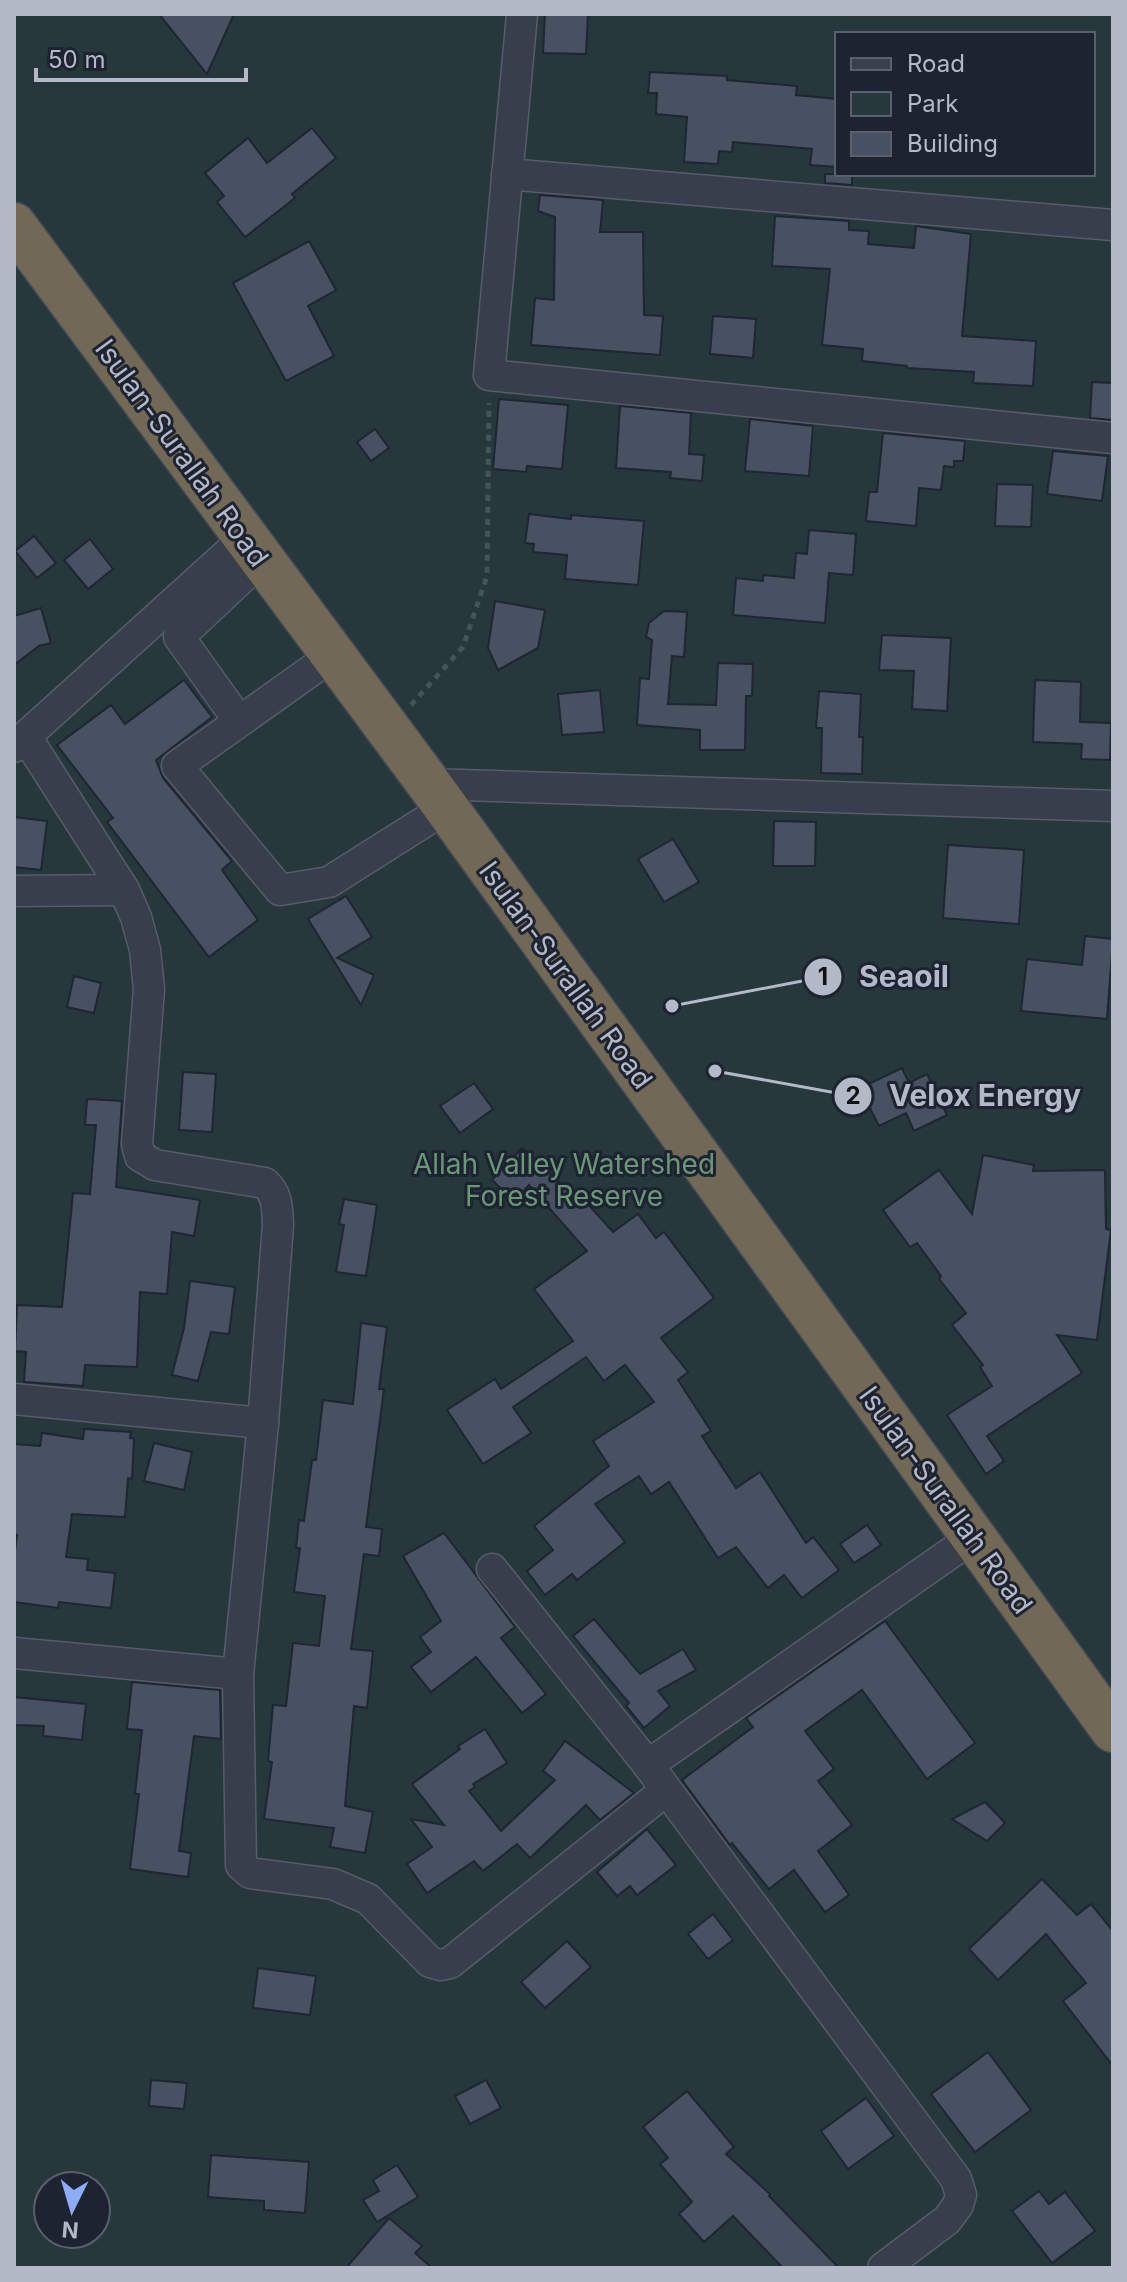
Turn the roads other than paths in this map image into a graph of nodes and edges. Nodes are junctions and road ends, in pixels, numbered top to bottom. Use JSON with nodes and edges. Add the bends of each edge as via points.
{"nodes":[{"id":1,"x":522,"y":14,"type":"edge"},
{"id":2,"x":507,"y":174,"type":"junction"},
{"id":3,"x":14,"y":225,"type":"edge"},
{"id":4,"x":1113,"y":225,"type":"edge"},
{"id":5,"x":1113,"y":438,"type":"edge"},
{"id":6,"x":253,"y":549,"type":"junction"},
{"id":7,"x":333,"y":655,"type":"junction"},
{"id":8,"x":239,"y":721,"type":"junction"},
{"id":9,"x":20,"y":742,"type":"edge"},
{"id":10,"x":438,"y":796,"type":"junction"},
{"id":11,"x":1113,"y":806,"type":"edge"},
{"id":12,"x":124,"y":890,"type":"junction"},
{"id":13,"x":14,"y":891,"type":"edge"},
{"id":14,"x":14,"y":1399,"type":"edge"},
{"id":15,"x":263,"y":1423,"type":"junction"},
{"id":16,"x":972,"y":1538,"type":"junction"},
{"id":17,"x":492,"y":1569,"type":"dead end"},
{"id":18,"x":14,"y":1653,"type":"edge"},
{"id":19,"x":238,"y":1674,"type":"junction"},
{"id":20,"x":1113,"y":1730,"type":"edge"},
{"id":21,"x":648,"y":1765,"type":"junction"},
{"id":22,"x":665,"y":1791,"type":"junction"},
{"id":23,"x":883,"y":2268,"type":"edge"}],
"edges":[{"from":1,"to":2,"type":"street"},
{"from":2,"to":4,"type":"street"},
{"from":2,"to":5,"type":"street","via":[[489,375]]},
{"from":3,"to":6,"type":"highway","name":"Isulan-Surallah Road"},
{"from":6,"to":7,"type":"highway","name":"Isulan-Surallah Road"},
{"from":6,"to":8,"type":"street","via":[[179,637]]},
{"from":6,"to":9,"type":"street"},
{"from":7,"to":8,"type":"street"},
{"from":7,"to":10,"type":"highway","name":"Isulan-Surallah Road"},
{"from":8,"to":10,"type":"street","via":[[177,766],[280,890],[329,882]]},
{"from":9,"to":12,"type":"street"},
{"from":10,"to":11,"type":"street"},
{"from":10,"to":16,"type":"highway","name":"Isulan-Surallah Road"},
{"from":12,"to":13,"type":"street"},
{"from":12,"to":15,"type":"street","via":[[145,950],[149,989],[140,1156],[155,1165],[265,1183],[274,1191],[278,1225]]},
{"from":14,"to":15,"type":"street"},
{"from":15,"to":19,"type":"street"},
{"from":16,"to":20,"type":"highway","name":"Isulan-Surallah Road"},
{"from":16,"to":21,"type":"street"},
{"from":17,"to":21,"type":"street"},
{"from":18,"to":19,"type":"street"},
{"from":19,"to":22,"type":"street","via":[[241,1865],[250,1873],[333,1884],[368,1899],[430,1962],[440,1965],[450,1963]]},
{"from":21,"to":22,"type":"street"},
{"from":22,"to":23,"type":"street","via":[[956,2179],[961,2195],[953,2214]]}]}
